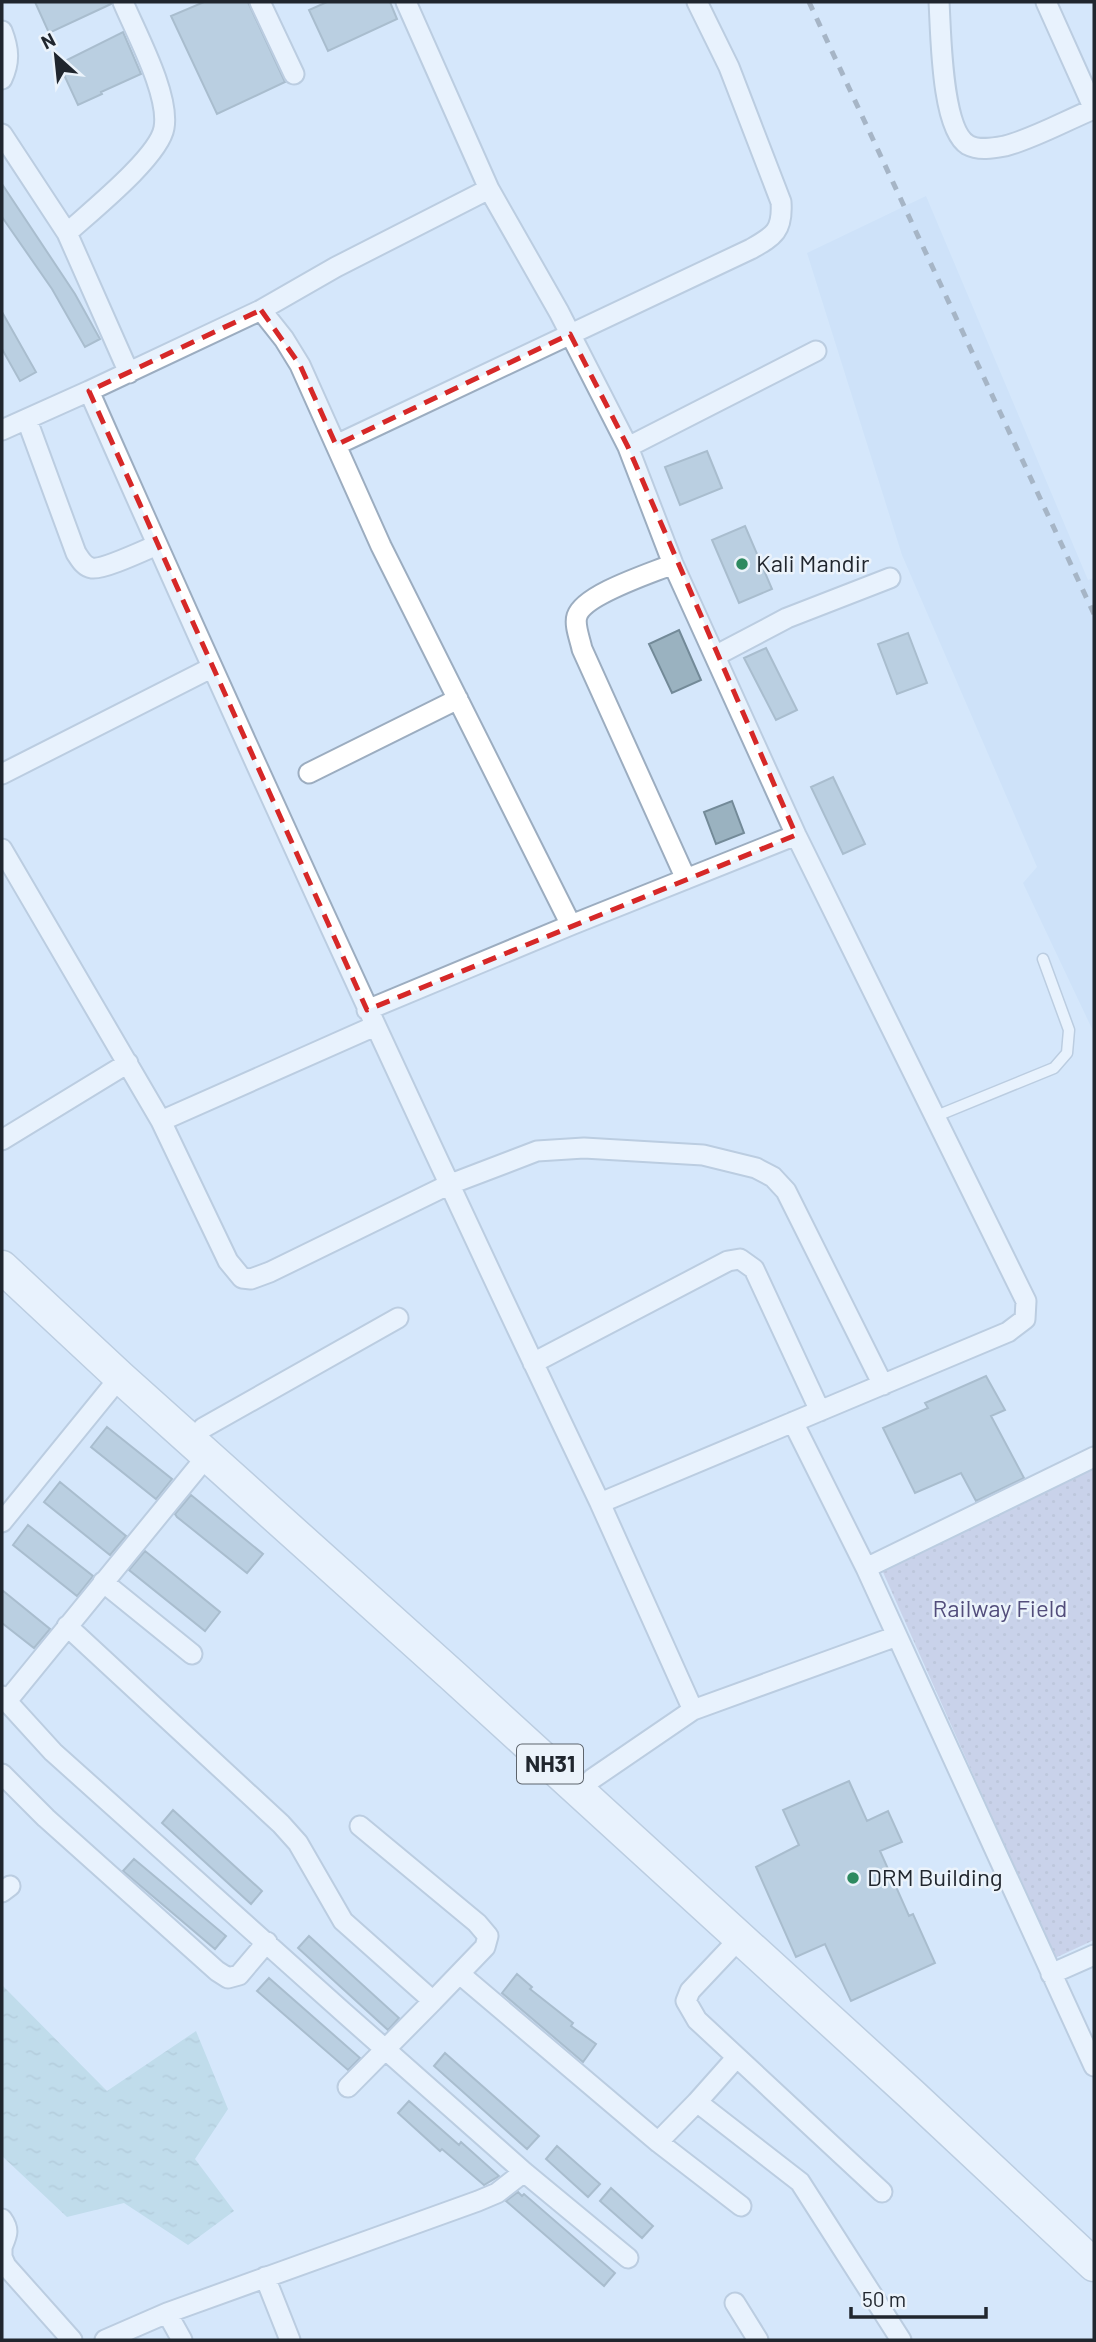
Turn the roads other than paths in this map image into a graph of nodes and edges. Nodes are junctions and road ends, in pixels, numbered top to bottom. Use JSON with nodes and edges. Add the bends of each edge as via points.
{"nodes":[{"id":1,"x":123,"y":2,"type":"edge"},
{"id":2,"x":260,"y":2,"type":"edge"},
{"id":3,"x":406,"y":2,"type":"edge"},
{"id":4,"x":697,"y":2,"type":"edge"},
{"id":5,"x":939,"y":2,"type":"edge"},
{"id":6,"x":1046,"y":2,"type":"edge"},
{"id":7,"x":2,"y":31,"type":"edge"},
{"id":8,"x":294,"y":74,"type":"dead end"},
{"id":9,"x":2,"y":79,"type":"edge"},
{"id":10,"x":1094,"y":109,"type":"edge"},
{"id":11,"x":2,"y":134,"type":"edge"},
{"id":12,"x":489,"y":189,"type":"junction"},
{"id":13,"x":67,"y":233,"type":"junction"},
{"id":14,"x":261,"y":310,"type":"junction"},
{"id":15,"x":570,"y":334,"type":"junction"},
{"id":16,"x":816,"y":351,"type":"dead end"},
{"id":17,"x":129,"y":373,"type":"junction"},
{"id":18,"x":89,"y":391,"type":"junction"},
{"id":19,"x":27,"y":420,"type":"junction"},
{"id":20,"x":2,"y":430,"type":"edge"},
{"id":21,"x":336,"y":445,"type":"junction"},
{"id":22,"x":628,"y":447,"type":"junction"},
{"id":23,"x":157,"y":545,"type":"junction"},
{"id":24,"x":673,"y":564,"type":"junction"},
{"id":25,"x":890,"y":578,"type":"dead end"},
{"id":26,"x":715,"y":656,"type":"junction"},
{"id":27,"x":211,"y":667,"type":"junction"},
{"id":28,"x":458,"y":699,"type":"junction"},
{"id":29,"x":309,"y":773,"type":"dead end"},
{"id":30,"x":2,"y":774,"type":"edge"},
{"id":31,"x":796,"y":835,"type":"junction"},
{"id":32,"x":2,"y":849,"type":"edge"},
{"id":33,"x":686,"y":879,"type":"junction"},
{"id":34,"x":571,"y":925,"type":"junction"},
{"id":35,"x":1044,"y":958,"type":"dead end"},
{"id":36,"x":371,"y":1018,"type":"junction"},
{"id":37,"x":128,"y":1063,"type":"junction"},
{"id":38,"x":934,"y":1118,"type":"junction"},
{"id":39,"x":161,"y":1121,"type":"junction"},
{"id":40,"x":2,"y":1140,"type":"edge"},
{"id":41,"x":448,"y":1185,"type":"junction"},
{"id":42,"x":2,"y":1245,"type":"edge"},
{"id":43,"x":2,"y":1267,"type":"edge"},
{"id":44,"x":398,"y":1318,"type":"dead end"},
{"id":45,"x":533,"y":1363,"type":"junction"},
{"id":46,"x":120,"y":1377,"type":"junction"},
{"id":47,"x":883,"y":1385,"type":"junction"},
{"id":48,"x":820,"y":1411,"type":"junction"},
{"id":49,"x":793,"y":1422,"type":"junction"},
{"id":50,"x":205,"y":1442,"type":"junction"},
{"id":51,"x":1094,"y":1457,"type":"edge"},
{"id":52,"x":600,"y":1503,"type":"junction"},
{"id":53,"x":2,"y":1522,"type":"edge"},
{"id":54,"x":866,"y":1568,"type":"junction"},
{"id":55,"x":103,"y":1582,"type":"junction"},
{"id":56,"x":67,"y":1626,"type":"junction"},
{"id":57,"x":897,"y":1636,"type":"junction"},
{"id":58,"x":192,"y":1654,"type":"dead end"},
{"id":59,"x":4,"y":1699,"type":"edge"},
{"id":60,"x":692,"y":1710,"type":"junction"},
{"id":61,"x":2,"y":1774,"type":"edge"},
{"id":62,"x":592,"y":1779,"type":"junction"},
{"id":63,"x":360,"y":1826,"type":"dead end"},
{"id":64,"x":740,"y":1938,"type":"junction"},
{"id":65,"x":267,"y":1942,"type":"junction"},
{"id":66,"x":1094,"y":1955,"type":"edge"},
{"id":67,"x":1051,"y":1974,"type":"junction"},
{"id":68,"x":461,"y":1975,"type":"junction"},
{"id":69,"x":433,"y":2001,"type":"junction"},
{"id":70,"x":387,"y":2049,"type":"junction"},
{"id":71,"x":737,"y":2057,"type":"junction"},
{"id":72,"x":1094,"y":2066,"type":"edge"},
{"id":73,"x":348,"y":2087,"type":"dead end"},
{"id":74,"x":697,"y":2102,"type":"junction"},
{"id":75,"x":658,"y":2143,"type":"junction"},
{"id":76,"x":524,"y":2172,"type":"junction"},
{"id":77,"x":882,"y":2192,"type":"dead end"},
{"id":78,"x":741,"y":2206,"type":"dead end"},
{"id":79,"x":2,"y":2219,"type":"edge"},
{"id":80,"x":1094,"y":2240,"type":"edge"},
{"id":81,"x":2,"y":2248,"type":"edge"},
{"id":82,"x":628,"y":2258,"type":"dead end"},
{"id":83,"x":1094,"y":2265,"type":"edge"},
{"id":84,"x":265,"y":2277,"type":"junction"},
{"id":85,"x":735,"y":2303,"type":"dead end"},
{"id":86,"x":167,"y":2313,"type":"junction"},
{"id":87,"x":72,"y":2340,"type":"edge"},
{"id":88,"x":105,"y":2340,"type":"edge"},
{"id":89,"x":182,"y":2340,"type":"edge"},
{"id":90,"x":290,"y":2340,"type":"edge"},
{"id":91,"x":758,"y":2340,"type":"edge"},
{"id":92,"x":901,"y":2340,"type":"edge"}],
"edges":[{"from":1,"to":13,"type":"street","via":[[159,89],[164,127],[160,141],[145,160]]},
{"from":2,"to":8,"type":"street"},
{"from":3,"to":12,"type":"street"},
{"from":4,"to":15,"type":"street","via":[[729,67],[781,202],[778,229],[751,249]]},
{"from":5,"to":10,"type":"street","via":[[947,104],[957,134],[969,145],[986,149],[1007,145]]},
{"from":6,"to":10,"type":"street"},
{"from":7,"to":9,"type":"street","via":[[9,62]]},
{"from":11,"to":13,"type":"street"},
{"from":12,"to":14,"type":"street"},
{"from":12,"to":15,"type":"street"},
{"from":13,"to":17,"type":"street"},
{"from":14,"to":17,"type":"street"},
{"from":14,"to":21,"type":"street","via":[[300,365]]},
{"from":15,"to":21,"type":"street"},
{"from":15,"to":22,"type":"street"},
{"from":16,"to":22,"type":"street"},
{"from":17,"to":18,"type":"street"},
{"from":18,"to":19,"type":"street"},
{"from":18,"to":23,"type":"street"},
{"from":19,"to":20,"type":"street"},
{"from":19,"to":23,"type":"street","via":[[84,565],[93,569],[105,566]]},
{"from":21,"to":28,"type":"street"},
{"from":22,"to":24,"type":"street"},
{"from":23,"to":27,"type":"street"},
{"from":24,"to":26,"type":"street"},
{"from":24,"to":33,"type":"street","via":[[588,602],[577,616],[577,630]]},
{"from":25,"to":26,"type":"street","via":[[786,618]]},
{"from":26,"to":31,"type":"street"},
{"from":27,"to":30,"type":"street"},
{"from":27,"to":36,"type":"street"},
{"from":28,"to":29,"type":"street"},
{"from":28,"to":34,"type":"street"},
{"from":31,"to":33,"type":"street"},
{"from":31,"to":38,"type":"street"},
{"from":32,"to":37,"type":"street"},
{"from":33,"to":34,"type":"street"},
{"from":34,"to":36,"type":"street"},
{"from":35,"to":38,"type":"lane","via":[[1069,1030],[1067,1054],[1054,1068]]},
{"from":36,"to":39,"type":"street"},
{"from":36,"to":41,"type":"street"},
{"from":37,"to":39,"type":"street"},
{"from":37,"to":40,"type":"street"},
{"from":38,"to":47,"type":"street","via":[[1026,1301],[1025,1319],[1008,1332]]},
{"from":39,"to":41,"type":"street","via":[[228,1261],[242,1278],[270,1272]]},
{"from":41,"to":45,"type":"street"},
{"from":41,"to":47,"type":"street","via":[[537,1151],[584,1147],[703,1155],[756,1167],[786,1191]]},
{"from":42,"to":50,"type":"highway","number":"NH31"},
{"from":43,"to":46,"type":"highway","number":"NH31"},
{"from":44,"to":50,"type":"street"},
{"from":45,"to":48,"type":"street","via":[[728,1261],[740,1259],[754,1269]]},
{"from":45,"to":52,"type":"street"},
{"from":46,"to":50,"type":"highway","number":"NH31"},
{"from":46,"to":53,"type":"street"},
{"from":47,"to":48,"type":"street"},
{"from":48,"to":49,"type":"street"},
{"from":49,"to":52,"type":"street"},
{"from":49,"to":54,"type":"street"},
{"from":50,"to":55,"type":"street"},
{"from":50,"to":62,"type":"highway","number":"NH31"},
{"from":50,"to":64,"type":"highway","number":"NH31"},
{"from":51,"to":54,"type":"street"},
{"from":52,"to":60,"type":"street"},
{"from":54,"to":57,"type":"street"},
{"from":55,"to":56,"type":"street"},
{"from":55,"to":58,"type":"street"},
{"from":56,"to":59,"type":"street"},
{"from":56,"to":69,"type":"street","via":[[281,1824],[298,1843],[352,1932]]},
{"from":57,"to":60,"type":"street"},
{"from":57,"to":67,"type":"street"},
{"from":59,"to":65,"type":"street","via":[[53,1752]]},
{"from":60,"to":62,"type":"street"},
{"from":61,"to":65,"type":"street","via":[[228,1978],[239,1975]]},
{"from":62,"to":80,"type":"highway","number":"NH31"},
{"from":63,"to":68,"type":"street","via":[[484,1930],[488,1936],[485,1947]]},
{"from":64,"to":71,"type":"street","via":[[686,2001],[698,2020]]},
{"from":64,"to":83,"type":"highway","number":"NH31"},
{"from":65,"to":70,"type":"street"},
{"from":66,"to":67,"type":"street"},
{"from":67,"to":72,"type":"street"},
{"from":68,"to":69,"type":"street"},
{"from":68,"to":75,"type":"street"},
{"from":69,"to":70,"type":"street"},
{"from":70,"to":73,"type":"street"},
{"from":70,"to":76,"type":"street"},
{"from":71,"to":74,"type":"street"},
{"from":71,"to":77,"type":"street"},
{"from":74,"to":75,"type":"street"},
{"from":74,"to":92,"type":"street","via":[[800,2182]]},
{"from":75,"to":78,"type":"street"},
{"from":76,"to":82,"type":"street"},
{"from":76,"to":84,"type":"street","via":[[478,2201]]},
{"from":79,"to":81,"type":"street","via":[[8,2228]]},
{"from":81,"to":87,"type":"street","via":[[6,2266]]},
{"from":84,"to":86,"type":"street"},
{"from":84,"to":90,"type":"street"},
{"from":85,"to":91,"type":"street"},
{"from":86,"to":88,"type":"street"},
{"from":86,"to":89,"type":"street"}]}
